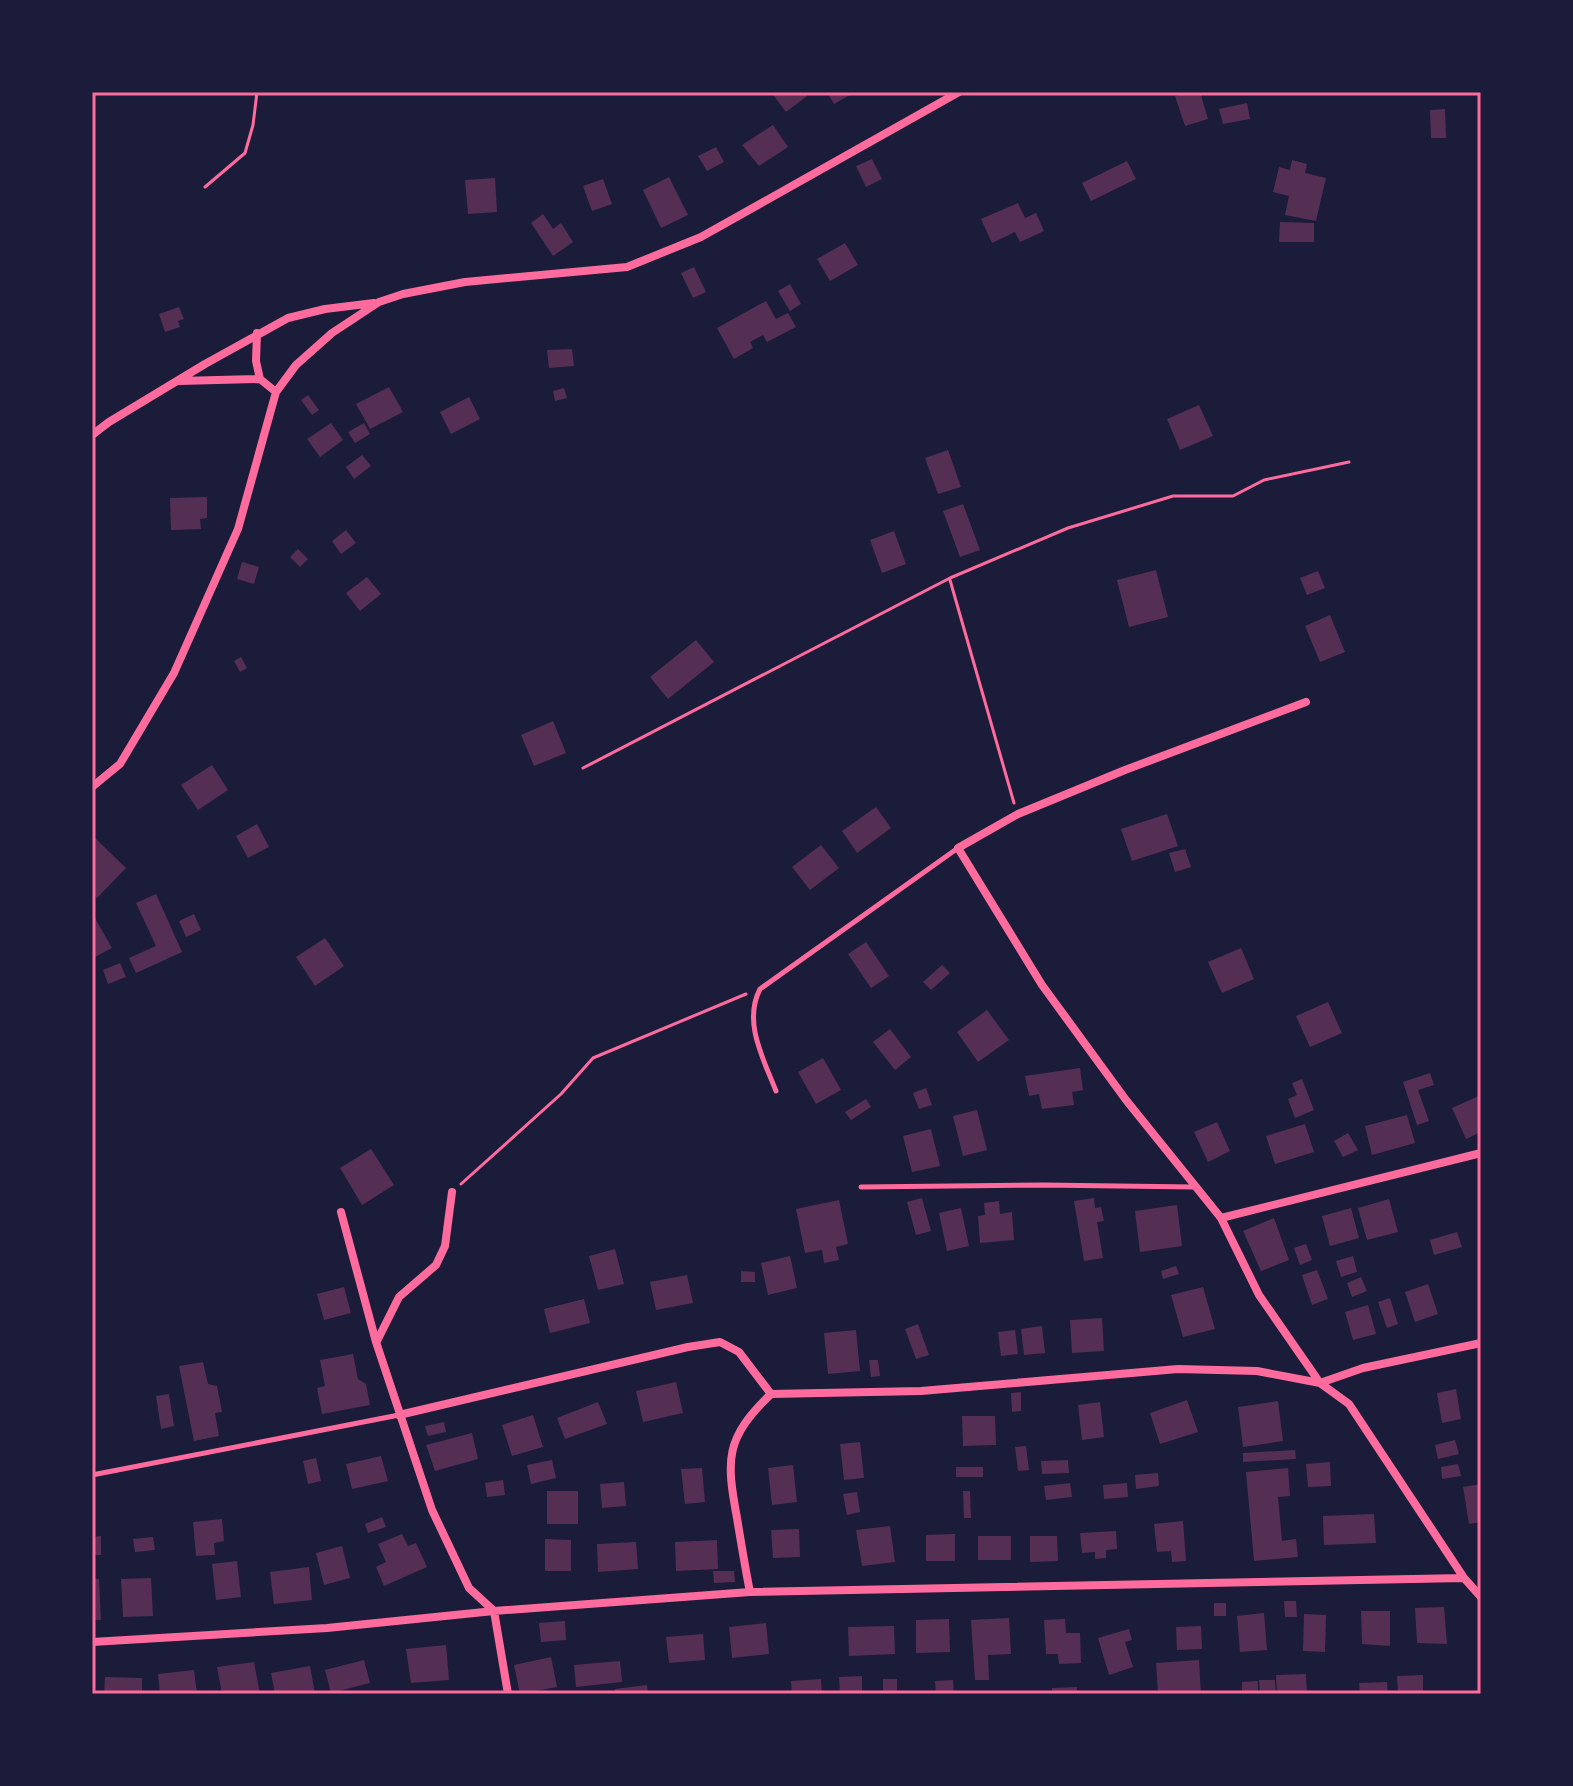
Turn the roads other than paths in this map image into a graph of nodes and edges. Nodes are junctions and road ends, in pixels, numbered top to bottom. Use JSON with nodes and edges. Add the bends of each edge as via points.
{"nodes":[{"id":1,"x":959,"y":92,"type":"edge"},
{"id":2,"x":379,"y":302,"type":"junction"},
{"id":3,"x":257,"y":333,"type":"junction"},
{"id":4,"x":260,"y":379,"type":"junction"},
{"id":5,"x":178,"y":381,"type":"junction"},
{"id":6,"x":276,"y":392,"type":"junction"},
{"id":7,"x":92,"y":435,"type":"edge"},
{"id":8,"x":1306,"y":702,"type":"dead end"},
{"id":9,"x":92,"y":787,"type":"edge"},
{"id":10,"x":958,"y":848,"type":"junction"},
{"id":11,"x":776,"y":1091,"type":"dead end"},
{"id":12,"x":1481,"y":1153,"type":"edge"},
{"id":13,"x":861,"y":1187,"type":"dead end"},
{"id":14,"x":1194,"y":1187,"type":"junction"},
{"id":15,"x":452,"y":1192,"type":"road end"},
{"id":16,"x":341,"y":1212,"type":"dead end"},
{"id":17,"x":1221,"y":1218,"type":"junction"},
{"id":18,"x":376,"y":1342,"type":"junction"},
{"id":19,"x":1481,"y":1343,"type":"edge"},
{"id":20,"x":1320,"y":1383,"type":"junction"},
{"id":21,"x":771,"y":1394,"type":"junction"},
{"id":22,"x":399,"y":1415,"type":"junction"},
{"id":23,"x":92,"y":1475,"type":"edge"},
{"id":24,"x":1464,"y":1578,"type":"junction"},
{"id":25,"x":750,"y":1592,"type":"junction"},
{"id":26,"x":1481,"y":1597,"type":"edge"},
{"id":27,"x":494,"y":1611,"type":"junction"},
{"id":28,"x":92,"y":1642,"type":"edge"},
{"id":29,"x":508,"y":1694,"type":"edge"}],
"edges":[{"from":1,"to":2,"type":"street","via":[[701,237],[627,267],[465,282]]},
{"from":2,"to":3,"type":"street","via":[[288,318]]},
{"from":2,"to":6,"type":"street","via":[[332,333],[296,365]]},
{"from":3,"to":4,"type":"street"},
{"from":3,"to":5,"type":"street"},
{"from":4,"to":5,"type":"street"},
{"from":4,"to":6,"type":"street"},
{"from":5,"to":7,"type":"street"},
{"from":6,"to":9,"type":"street","via":[[238,529],[174,673],[120,764]]},
{"from":8,"to":10,"type":"street","via":[[1018,814]]},
{"from":10,"to":11,"type":"lane","via":[[760,989],[752,1018]]},
{"from":10,"to":14,"type":"street","via":[[1042,985]]},
{"from":12,"to":17,"type":"street"},
{"from":13,"to":14,"type":"lane"},
{"from":14,"to":17,"type":"street"},
{"from":15,"to":18,"type":"street","via":[[445,1246],[436,1265],[399,1297]]},
{"from":16,"to":18,"type":"street"},
{"from":17,"to":20,"type":"street","via":[[1259,1295]]},
{"from":18,"to":22,"type":"street"},
{"from":19,"to":20,"type":"street","via":[[1363,1368]]},
{"from":20,"to":21,"type":"street","via":[[1257,1371],[1178,1369],[921,1391]]},
{"from":20,"to":24,"type":"street","via":[[1349,1404]]},
{"from":21,"to":22,"type":"street","via":[[739,1352],[720,1342]]},
{"from":21,"to":25,"type":"street","via":[[742,1428],[729,1473]]},
{"from":22,"to":23,"type":"lane"},
{"from":22,"to":27,"type":"street","via":[[432,1510],[469,1588]]},
{"from":24,"to":25,"type":"street"},
{"from":24,"to":26,"type":"street"},
{"from":25,"to":27,"type":"street"},
{"from":27,"to":28,"type":"street","via":[[327,1628]]},
{"from":27,"to":29,"type":"street"}]}
